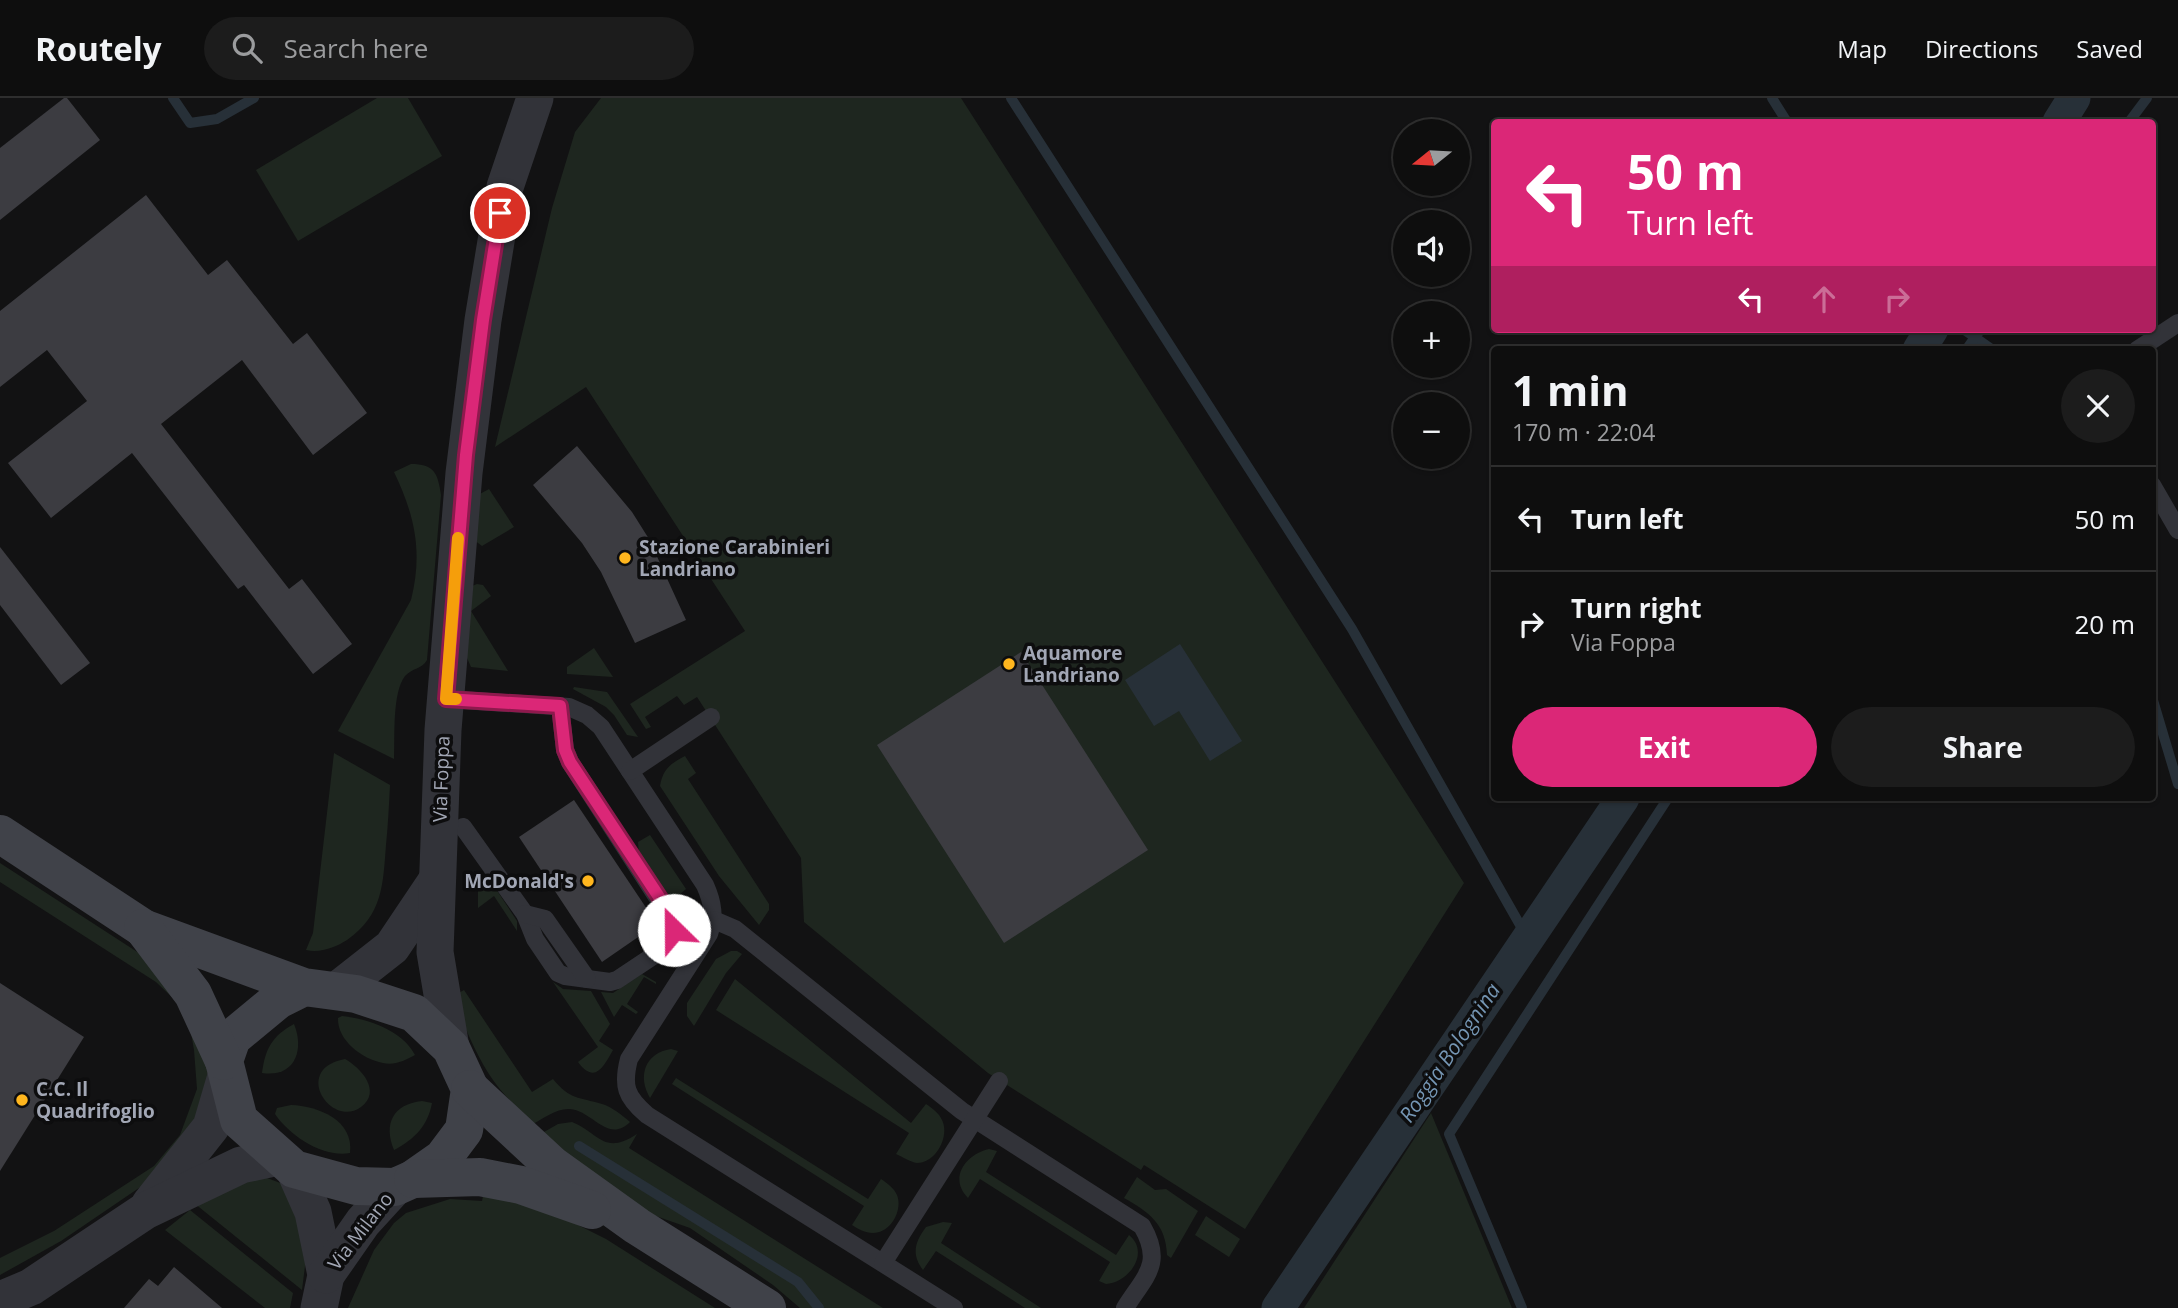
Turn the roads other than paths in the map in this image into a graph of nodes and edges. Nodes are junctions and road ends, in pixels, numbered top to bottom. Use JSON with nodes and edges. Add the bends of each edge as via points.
{"nodes":[{"id":1,"x":535,"y":98,"type":"edge"},
{"id":2,"x":2178,"y":323,"type":"edge"},
{"id":3,"x":2143,"y":346,"type":"edge"},
{"id":4,"x":2156,"y":492,"type":"edge"},
{"id":5,"x":2178,"y":530,"type":"edge"},
{"id":6,"x":446,"y":699,"type":"junction"},
{"id":7,"x":560,"y":706,"type":"junction"},
{"id":8,"x":711,"y":718,"type":"dead end"},
{"id":9,"x":630,"y":771,"type":"junction"},
{"id":10,"x":463,"y":827,"type":"dead end"},
{"id":11,"x":0,"y":834,"type":"edge"},
{"id":12,"x":438,"y":880,"type":"junction"},
{"id":13,"x":714,"y":920,"type":"junction"},
{"id":14,"x":143,"y":928,"type":"junction"},
{"id":15,"x":320,"y":989,"type":"junction"},
{"id":16,"x":451,"y":1048,"type":"junction"},
{"id":17,"x":225,"y":1068,"type":"junction"},
{"id":18,"x":999,"y":1081,"type":"dead end"},
{"id":19,"x":470,"y":1089,"type":"junction"},
{"id":20,"x":975,"y":1120,"type":"junction"},
{"id":21,"x":287,"y":1163,"type":"junction"},
{"id":22,"x":404,"y":1183,"type":"junction"},
{"id":23,"x":145,"y":1211,"type":"junction"},
{"id":24,"x":637,"y":1226,"type":"junction"},
{"id":25,"x":883,"y":1263,"type":"junction"},
{"id":26,"x":323,"y":1291,"type":"edge"},
{"id":27,"x":0,"y":1300,"type":"edge"},
{"id":28,"x":767,"y":1308,"type":"edge"},
{"id":29,"x":954,"y":1308,"type":"edge"},
{"id":30,"x":1125,"y":1308,"type":"edge"}],
"edges":[{"from":1,"to":6,"type":"street","name":"Via Foppa","via":[[505,187],[483,320],[464,473]]},
{"from":2,"to":3,"type":"lane"},
{"from":4,"to":5,"type":"lane"},
{"from":6,"to":7,"type":"lane"},
{"from":6,"to":12,"type":"street","name":"Via Foppa"},
{"from":7,"to":9,"type":"lane","via":[[587,715],[601,727]]},
{"from":7,"to":10,"type":"lane","via":[[570,762],[673,920],[674,930],[665,948],[610,982],[558,973],[524,914]]},
{"from":8,"to":9,"type":"lane"},
{"from":9,"to":13,"type":"lane","via":[[705,885]]},
{"from":11,"to":14,"type":"main road"},
{"from":12,"to":15,"type":"street","via":[[392,947]]},
{"from":12,"to":16,"type":"street","name":"Via Foppa","via":[[435,952]]},
{"from":13,"to":20,"type":"lane","via":[[735,929]]},
{"from":13,"to":25,"type":"lane","via":[[629,1059],[624,1076],[630,1097],[647,1115]]},
{"from":14,"to":15,"type":"main road"},
{"from":14,"to":17,"type":"main road","via":[[193,994]]},
{"from":15,"to":16,"type":"main road","via":[[356,994],[414,1013]]},
{"from":15,"to":17,"type":"main road","via":[[278,1000],[232,1038]]},
{"from":16,"to":19,"type":"main road"},
{"from":17,"to":21,"type":"main road","via":[[239,1120]]},
{"from":17,"to":23,"type":"street","via":[[211,1126]]},
{"from":18,"to":20,"type":"lane"},
{"from":19,"to":22,"type":"main road","via":[[464,1130],[443,1157]]},
{"from":19,"to":24,"type":"main road","via":[[552,1166]]},
{"from":20,"to":25,"type":"lane"},
{"from":20,"to":30,"type":"lane","via":[[1142,1226],[1154,1252],[1151,1267]]},
{"from":21,"to":22,"type":"main road","via":[[356,1186]]},
{"from":21,"to":23,"type":"street","via":[[241,1165]]},
{"from":21,"to":26,"type":"street","name":"Via Milano","via":[[313,1212]]},
{"from":22,"to":24,"type":"main road","via":[[480,1177],[521,1185]]},
{"from":22,"to":26,"type":"street","name":"Via Milano","via":[[362,1222]]},
{"from":23,"to":27,"type":"street","via":[[31,1287]]},
{"from":24,"to":28,"type":"main road"},
{"from":25,"to":29,"type":"lane"}]}
